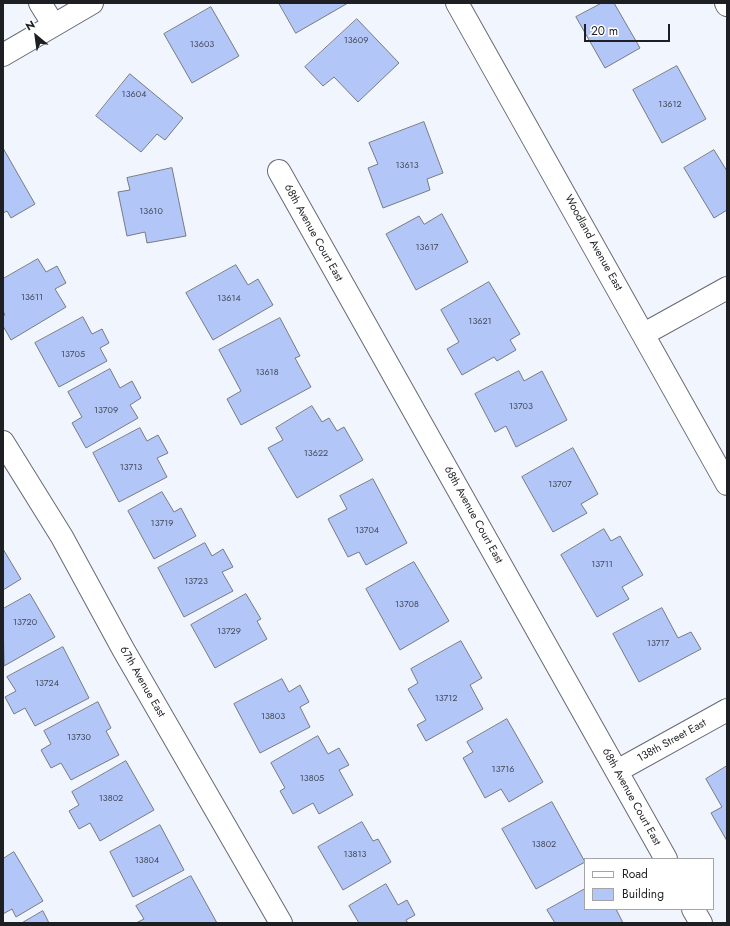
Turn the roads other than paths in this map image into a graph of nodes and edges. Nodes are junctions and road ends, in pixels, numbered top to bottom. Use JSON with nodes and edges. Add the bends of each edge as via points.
{"nodes":[{"id":1,"x":40,"y":3,"type":"edge"},
{"id":2,"x":92,"y":3,"type":"edge"},
{"id":3,"x":458,"y":3,"type":"edge"},
{"id":4,"x":53,"y":24,"type":"junction"},
{"id":5,"x":3,"y":55,"type":"edge"},
{"id":6,"x":279,"y":171,"type":"dead end"},
{"id":7,"x":727,"y":288,"type":"edge"},
{"id":8,"x":644,"y":334,"type":"junction"},
{"id":9,"x":3,"y":442,"type":"edge"},
{"id":10,"x":727,"y":484,"type":"edge"},
{"id":11,"x":727,"y":710,"type":"edge"},
{"id":12,"x":617,"y":771,"type":"junction"},
{"id":13,"x":665,"y":858,"type":"edge"},
{"id":14,"x":694,"y":910,"type":"edge"},
{"id":15,"x":281,"y":923,"type":"edge"},
{"id":16,"x":701,"y":923,"type":"edge"}],
"edges":[{"from":1,"to":4,"type":"street"},
{"from":2,"to":4,"type":"street"},
{"from":3,"to":8,"type":"street","name":"Woodland Avenue East"},
{"from":4,"to":5,"type":"street"},
{"from":6,"to":12,"type":"street","name":"68th Avenue Court East"},
{"from":7,"to":8,"type":"street"},
{"from":8,"to":10,"type":"street","name":"Woodland Avenue East"},
{"from":9,"to":15,"type":"street","name":"67th Avenue East","via":[[62,538]]},
{"from":11,"to":12,"type":"street","name":"138th Street East"},
{"from":12,"to":13,"type":"street","name":"68th Avenue Court East"},
{"from":14,"to":16,"type":"street"}]}
